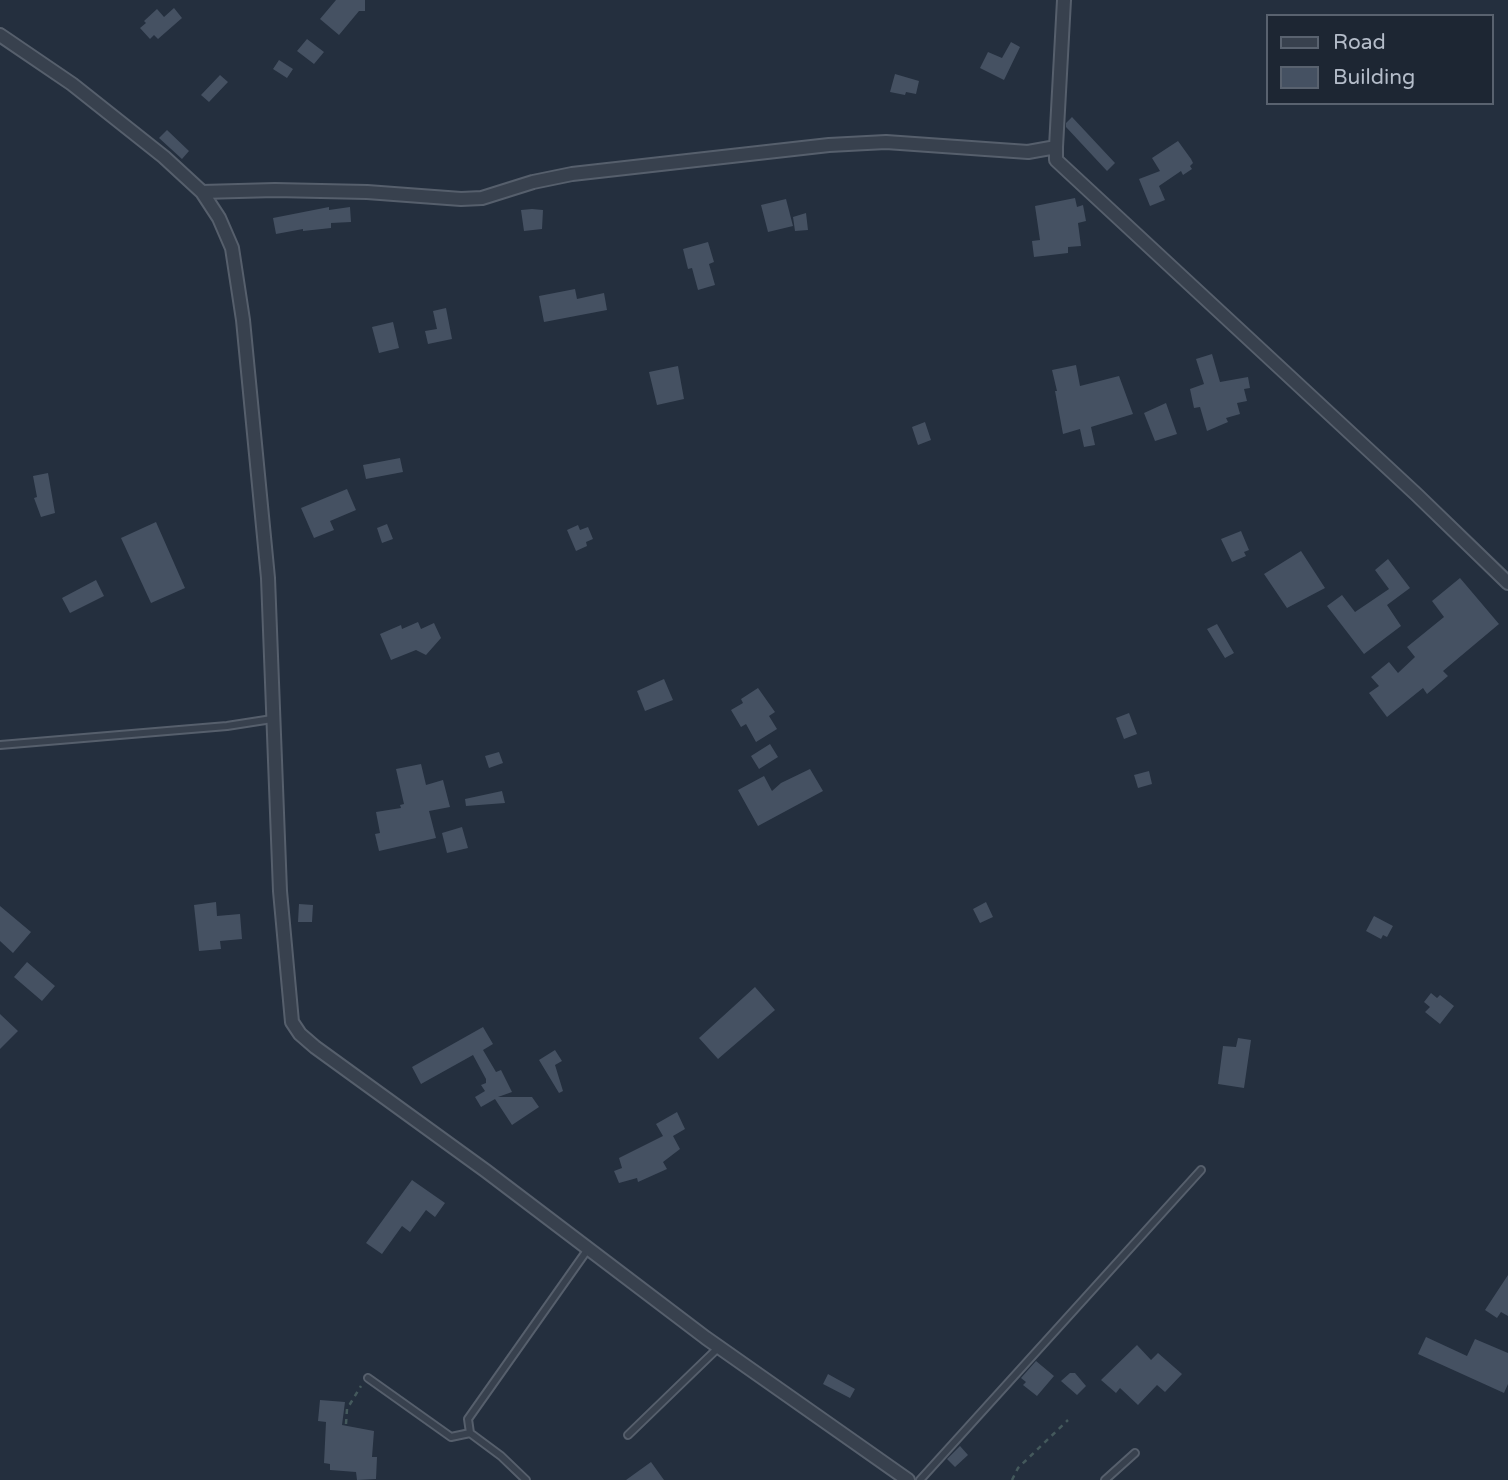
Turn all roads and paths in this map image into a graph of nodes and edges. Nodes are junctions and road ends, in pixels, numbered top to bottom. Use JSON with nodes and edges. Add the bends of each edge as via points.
{"nodes":[{"id":1,"x":1064,"y":0,"type":"edge"},
{"id":2,"x":0,"y":36,"type":"edge"},
{"id":3,"x":1056,"y":147,"type":"junction"},
{"id":4,"x":202,"y":192,"type":"junction"},
{"id":5,"x":1508,"y":583,"type":"edge"},
{"id":6,"x":272,"y":719,"type":"junction"},
{"id":7,"x":0,"y":745,"type":"edge"},
{"id":8,"x":1201,"y":1170,"type":"dead end"},
{"id":9,"x":588,"y":1249,"type":"junction"},
{"id":10,"x":719,"y":1347,"type":"junction"},
{"id":11,"x":368,"y":1378,"type":"joint"},
{"id":12,"x":1068,"y":1420,"type":"dead end"},
{"id":13,"x":346,"y":1424,"type":"dead end"},
{"id":14,"x":470,"y":1433,"type":"junction"},
{"id":15,"x":628,"y":1435,"type":"dead end"},
{"id":16,"x":1135,"y":1452,"type":"dead end"},
{"id":17,"x":526,"y":1480,"type":"edge"},
{"id":18,"x":908,"y":1480,"type":"edge"},
{"id":19,"x":920,"y":1480,"type":"edge"},
{"id":20,"x":1012,"y":1480,"type":"edge"},
{"id":21,"x":1105,"y":1480,"type":"edge"}],
"edges":[{"from":1,"to":3,"type":"street"},
{"from":2,"to":4,"type":"street","via":[[72,84]]},
{"from":3,"to":4,"type":"street","via":[[1028,152],[886,142],[829,145],[572,174],[461,200],[368,192]]},
{"from":3,"to":5,"type":"street","via":[[1056,160]]},
{"from":4,"to":6,"type":"street","via":[[232,248],[239,284],[268,578]]},
{"from":6,"to":7,"type":"lane"},
{"from":6,"to":9,"type":"street","via":[[292,1021],[315,1047]]},
{"from":8,"to":19,"type":"lane"},
{"from":9,"to":10,"type":"street"},
{"from":9,"to":14,"type":"lane","via":[[468,1419]]},
{"from":10,"to":15,"type":"lane"},
{"from":10,"to":18,"type":"street"},
{"from":11,"to":13,"type":"path","via":[[347,1409]]},
{"from":11,"to":14,"type":"lane","via":[[451,1437]]},
{"from":12,"to":20,"type":"path","via":[[1018,1468]]},
{"from":14,"to":17,"type":"lane"},
{"from":16,"to":21,"type":"lane"}]}
